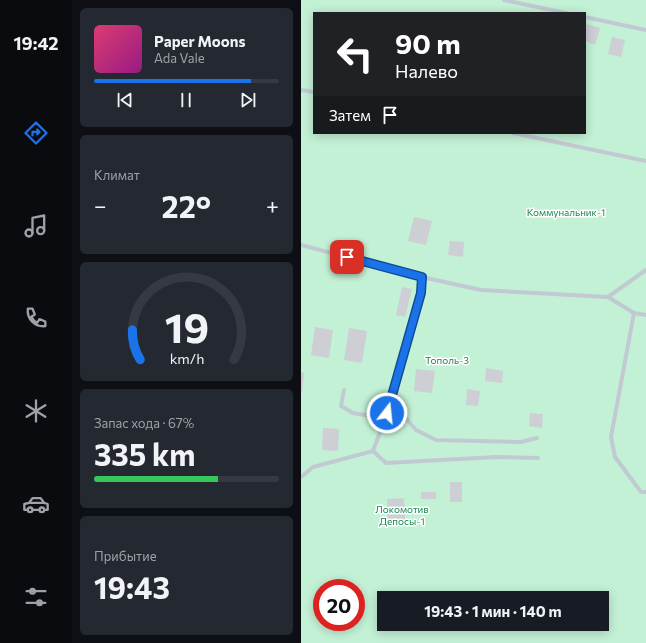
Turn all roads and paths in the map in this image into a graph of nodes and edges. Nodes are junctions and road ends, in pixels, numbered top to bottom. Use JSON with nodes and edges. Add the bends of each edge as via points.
{"nodes":[{"id":1,"x":504,"y":0,"type":"edge"},
{"id":2,"x":561,"y":12,"type":"edge"},
{"id":3,"x":586,"y":17,"type":"edge"},
{"id":4,"x":646,"y":30,"type":"edge"},
{"id":5,"x":301,"y":90,"type":"edge"},
{"id":6,"x":313,"y":92,"type":"edge"},
{"id":7,"x":518,"y":134,"type":"edge"},
{"id":8,"x":646,"y":161,"type":"edge"},
{"id":9,"x":301,"y":245,"type":"edge"},
{"id":10,"x":646,"y":270,"type":"edge"},
{"id":11,"x":422,"y":277,"type":"junction"},
{"id":12,"x":608,"y":298,"type":"junction"},
{"id":13,"x":634,"y":313,"type":"junction"},
{"id":14,"x":646,"y":315,"type":"edge"},
{"id":15,"x":344,"y":390,"type":"dead end"},
{"id":16,"x":387,"y":413,"type":"junction"},
{"id":17,"x":537,"y":438,"type":"dead end"},
{"id":18,"x":373,"y":451,"type":"junction"},
{"id":19,"x":538,"y":458,"type":"dead end"},
{"id":20,"x":301,"y":477,"type":"edge"},
{"id":21,"x":646,"y":492,"type":"edge"}],
"edges":[{"from":1,"to":2,"type":"lane"},
{"from":3,"to":4,"type":"lane"},
{"from":5,"to":6,"type":"lane"},
{"from":7,"to":8,"type":"lane"},
{"from":9,"to":11,"type":"lane"},
{"from":10,"to":12,"type":"lane"},
{"from":11,"to":12,"type":"lane","via":[[481,290]]},
{"from":11,"to":16,"type":"lane","via":[[421,293]]},
{"from":12,"to":13,"type":"lane"},
{"from":13,"to":14,"type":"lane"},
{"from":13,"to":21,"type":"lane","via":[[611,437],[615,457],[641,492]]},
{"from":15,"to":16,"type":"lane","via":[[341,406],[353,413],[376,417]]},
{"from":16,"to":17,"type":"lane","via":[[404,416],[416,430],[436,440],[521,442]]},
{"from":16,"to":18,"type":"lane"},
{"from":18,"to":19,"type":"lane","via":[[386,463]]},
{"from":18,"to":20,"type":"lane","via":[[313,467]]}]}
